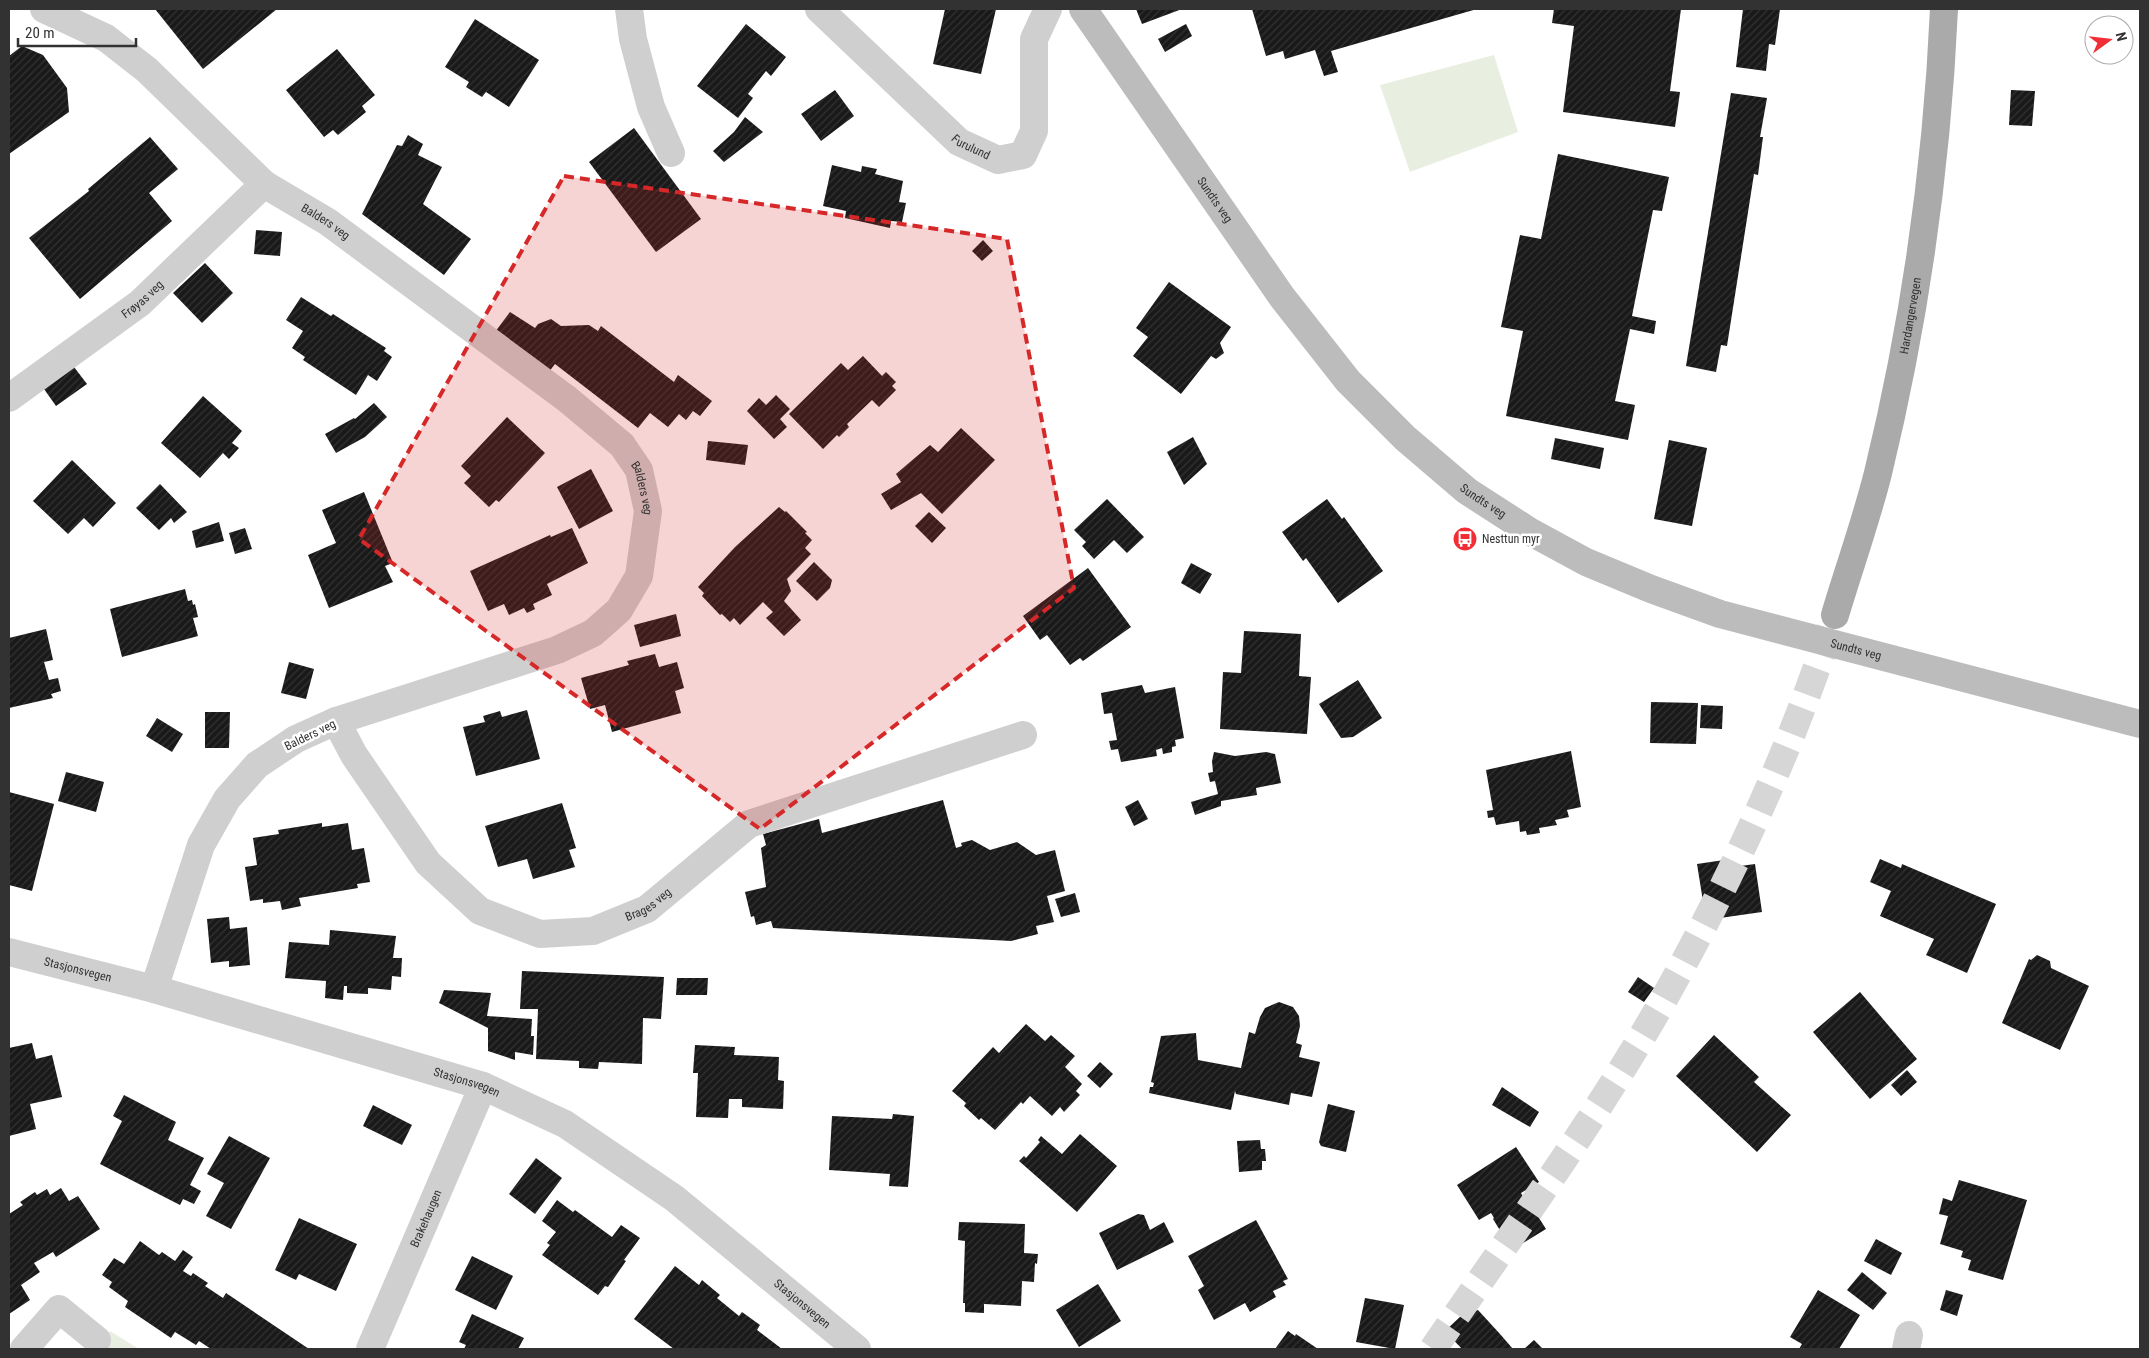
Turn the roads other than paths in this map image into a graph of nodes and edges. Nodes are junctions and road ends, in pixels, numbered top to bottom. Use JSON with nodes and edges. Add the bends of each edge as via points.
{"nodes":[{"id":1,"x":44,"y":9,"type":"edge"},
{"id":2,"x":629,"y":9,"type":"edge"},
{"id":3,"x":819,"y":9,"type":"edge"},
{"id":4,"x":1048,"y":9,"type":"edge"},
{"id":5,"x":1083,"y":9,"type":"edge"},
{"id":6,"x":1944,"y":9,"type":"edge"},
{"id":7,"x":671,"y":152,"type":"dead end"},
{"id":8,"x":264,"y":184,"type":"junction"},
{"id":9,"x":9,"y":398,"type":"edge"},
{"id":10,"x":1835,"y":615,"type":"tunnel mouth"},
{"id":11,"x":336,"y":721,"type":"junction"},
{"id":12,"x":2140,"y":724,"type":"edge"},
{"id":13,"x":1023,"y":735,"type":"dead end"},
{"id":14,"x":9,"y":952,"type":"edge"},
{"id":15,"x":154,"y":989,"type":"junction"},
{"id":16,"x":483,"y":1086,"type":"junction"},
{"id":17,"x":97,"y":1340,"type":"dead end"},
{"id":18,"x":24,"y":1349,"type":"edge"},
{"id":19,"x":370,"y":1349,"type":"edge"},
{"id":20,"x":857,"y":1349,"type":"edge"}],
"edges":[{"from":1,"to":8,"type":"street","name":"Balders veg","via":[[106,38],[147,70]]},
{"from":2,"to":7,"type":"street","via":[[633,39],[651,107]]},
{"from":3,"to":4,"type":"street","name":"Furulund","via":[[959,142],[998,160],[1023,155],[1034,131],[1034,39]]},
{"from":5,"to":12,"type":"street","name":"Sundts veg","via":[[1282,297],[1348,381],[1405,438],[1468,491],[1529,531],[1586,562],[1720,614]]},
{"from":6,"to":10,"type":"main road","name":"Hardangervegen","via":[[1934,153],[1913,309],[1878,474]]},
{"from":8,"to":9,"type":"street","name":"Frøyas veg","via":[[140,302]]},
{"from":8,"to":11,"type":"street","name":"Balders veg","via":[[328,222],[567,399],[622,445],[639,470],[648,510],[639,576],[618,610],[593,633],[557,650]]},
{"from":11,"to":13,"type":"street","name":"Brages veg","via":[[354,755],[428,863],[480,911],[540,934],[593,931],[647,909],[749,824]]},
{"from":11,"to":15,"type":"street","name":"Balders veg","via":[[296,739],[257,765],[227,800],[201,845]]},
{"from":14,"to":15,"type":"street","name":"Stasjonsvegen"},
{"from":15,"to":16,"type":"street","name":"Stasjonsvegen"},
{"from":16,"to":19,"type":"street","name":"Brakehaugen"},
{"from":16,"to":20,"type":"street","name":"Stasjonsvegen","via":[[565,1124],[674,1198]]},
{"from":17,"to":18,"type":"street","via":[[59,1309]]}]}
